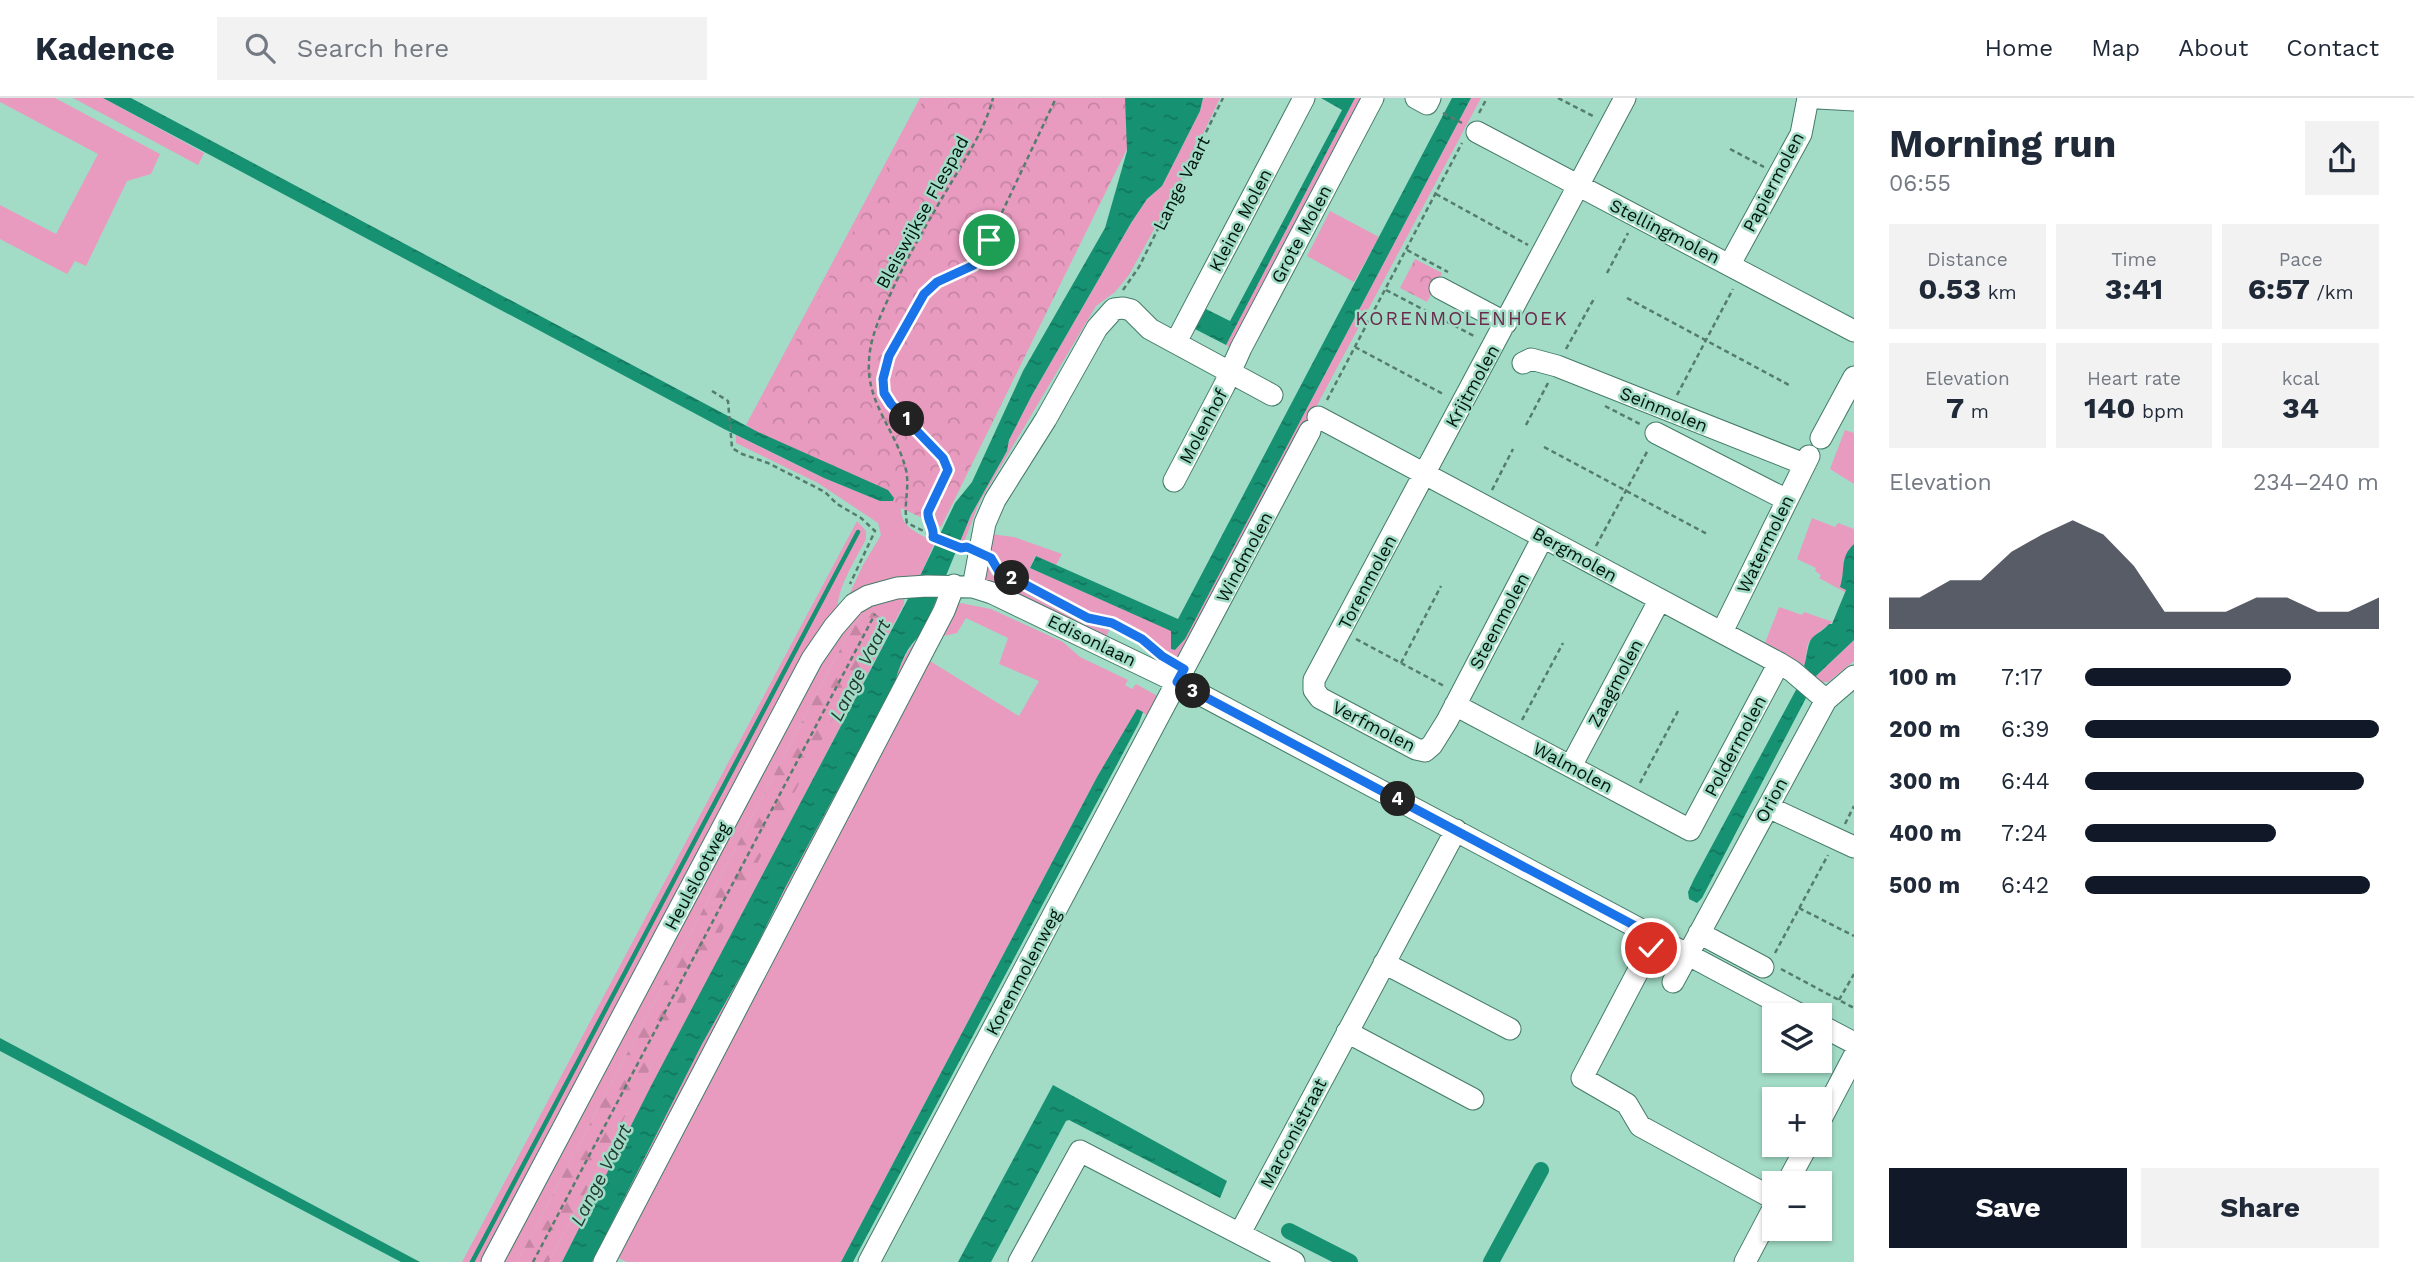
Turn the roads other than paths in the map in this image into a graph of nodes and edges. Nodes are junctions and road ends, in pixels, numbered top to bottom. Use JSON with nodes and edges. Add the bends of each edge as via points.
{"nodes":[{"id":1,"x":1304,"y":98,"type":"edge"},
{"id":2,"x":1373,"y":98,"type":"edge"},
{"id":3,"x":1416,"y":98,"type":"edge"},
{"id":4,"x":1625,"y":98,"type":"edge"},
{"id":5,"x":1808,"y":98,"type":"edge"},
{"id":6,"x":1818,"y":98,"type":"edge"},
{"id":7,"x":1854,"y":100,"type":"edge"},
{"id":8,"x":1433,"y":103,"type":"edge"},
{"id":9,"x":1471,"y":128,"type":"road end"},
{"id":10,"x":1578,"y":187,"type":"junction"},
{"id":11,"x":1730,"y":264,"type":"junction"},
{"id":12,"x":1440,"y":288,"type":"dead end"},
{"id":13,"x":1506,"y":323,"type":"junction"},
{"id":14,"x":1854,"y":331,"type":"edge"},
{"id":15,"x":1175,"y":342,"type":"junction"},
{"id":16,"x":1523,"y":363,"type":"dead end"},
{"id":17,"x":1231,"y":371,"type":"junction"},
{"id":18,"x":1854,"y":377,"type":"edge"},
{"id":19,"x":1272,"y":395,"type":"dead end"},
{"id":20,"x":1314,"y":424,"type":"joint"},
{"id":21,"x":1657,"y":433,"type":"dead end"},
{"id":22,"x":1821,"y":438,"type":"dead end"},
{"id":23,"x":1807,"y":460,"type":"joint"},
{"id":24,"x":1424,"y":474,"type":"junction"},
{"id":25,"x":1174,"y":481,"type":"dead end"},
{"id":26,"x":1787,"y":500,"type":"junction"},
{"id":27,"x":1543,"y":537,"type":"junction"},
{"id":28,"x":964,"y":586,"type":"junction"},
{"id":29,"x":1659,"y":601,"type":"junction"},
{"id":30,"x":1722,"y":632,"type":"junction"},
{"id":31,"x":1786,"y":667,"type":"junction"},
{"id":32,"x":1180,"y":676,"type":"junction"},
{"id":33,"x":1854,"y":676,"type":"edge"},
{"id":34,"x":1314,"y":690,"type":"joint"},
{"id":35,"x":1819,"y":694,"type":"junction"},
{"id":36,"x":1458,"y":700,"type":"junction"},
{"id":37,"x":1571,"y":766,"type":"junction"},
{"id":38,"x":1768,"y":807,"type":"junction"},
{"id":39,"x":1455,"y":830,"type":"junction"},
{"id":40,"x":1690,"y":830,"type":"joint"},
{"id":41,"x":1845,"y":843,"type":"edge"},
{"id":42,"x":1699,"y":933,"type":"junction"},
{"id":43,"x":1656,"y":937,"type":"junction"},
{"id":44,"x":1688,"y":954,"type":"junction"},
{"id":45,"x":1384,"y":963,"type":"junction"},
{"id":46,"x":1766,"y":965,"type":"road end"},
{"id":47,"x":1673,"y":982,"type":"dead end"},
{"id":48,"x":1779,"y":1003,"type":"edge"},
{"id":49,"x":1510,"y":1029,"type":"dead end"},
{"id":50,"x":1832,"y":1031,"type":"edge"},
{"id":51,"x":1347,"y":1032,"type":"junction"},
{"id":52,"x":1854,"y":1043,"type":"edge"},
{"id":53,"x":1854,"y":1056,"type":"edge"},
{"id":54,"x":1832,"y":1098,"type":"edge"},
{"id":55,"x":1473,"y":1099,"type":"dead end"},
{"id":56,"x":1762,"y":1192,"type":"edge"},
{"id":57,"x":1762,"y":1230,"type":"edge"},
{"id":58,"x":1240,"y":1233,"type":"junction"},
{"id":59,"x":492,"y":1262,"type":"edge"},
{"id":60,"x":604,"y":1262,"type":"edge"},
{"id":61,"x":869,"y":1262,"type":"edge"},
{"id":62,"x":1019,"y":1262,"type":"edge"},
{"id":63,"x":1294,"y":1262,"type":"edge"},
{"id":64,"x":1745,"y":1262,"type":"edge"}],
"edges":[{"from":1,"to":15,"type":"street","name":"Kleine Molen"},
{"from":2,"to":17,"type":"street","name":"Grote Molen"},
{"from":3,"to":8,"type":"street"},
{"from":4,"to":10,"type":"street","name":"Krijtmolen"},
{"from":5,"to":11,"type":"street","name":"Papiermolen","via":[[1801,134]]},
{"from":6,"to":7,"type":"street"},
{"from":9,"to":10,"type":"street","name":"Stellingmolen"},
{"from":10,"to":11,"type":"street","name":"Stellingmolen"},
{"from":10,"to":13,"type":"street","name":"Krijtmolen"},
{"from":11,"to":14,"type":"street","name":"Stellingmolen"},
{"from":12,"to":13,"type":"street"},
{"from":13,"to":24,"type":"street","name":"Krijtmolen"},
{"from":15,"to":17,"type":"street"},
{"from":15,"to":28,"type":"street","via":[[1150,329],[1128,309],[1108,313],[995,500],[970,550]]},
{"from":16,"to":23,"type":"street","name":"Seinmolen","via":[[1531,359],[1557,366]]},
{"from":17,"to":19,"type":"street"},
{"from":17,"to":25,"type":"street","name":"Molenhof"},
{"from":18,"to":22,"type":"street"},
{"from":20,"to":24,"type":"street","name":"Bergmolen"},
{"from":20,"to":32,"type":"street","name":"Windmolen"},
{"from":21,"to":26,"type":"street","name":"Seinmolen"},
{"from":23,"to":26,"type":"street","name":"Watermolen"},
{"from":24,"to":27,"type":"street","name":"Bergmolen"},
{"from":24,"to":34,"type":"street","name":"Torenmolen","via":[[1314,680]]},
{"from":26,"to":30,"type":"street","name":"Watermolen"},
{"from":27,"to":29,"type":"street","name":"Bergmolen"},
{"from":27,"to":36,"type":"street","name":"Steenmolen"},
{"from":28,"to":32,"type":"street","name":"Edisonlaan","via":[[1017,604]]},
{"from":28,"to":59,"type":"street","name":"Heulslootweg","via":[[897,588],[868,596],[854,604],[834,627],[812,659]]},
{"from":28,"to":60,"type":"street","via":[[944,611]]},
{"from":29,"to":30,"type":"street","name":"Bergmolen"},
{"from":29,"to":37,"type":"street","name":"Zaagmolen"},
{"from":30,"to":31,"type":"street","name":"Bergmolen"},
{"from":31,"to":35,"type":"street","name":"Bergmolen"},
{"from":31,"to":40,"type":"street","name":"Poldermolen"},
{"from":32,"to":39,"type":"street","name":"Edisonlaan"},
{"from":32,"to":61,"type":"street","name":"Korenmolenweg"},
{"from":33,"to":35,"type":"street","name":"Orion"},
{"from":34,"to":36,"type":"street","name":"Verfmolen","via":[[1320,698],[1425,751]]},
{"from":35,"to":38,"type":"street","name":"Orion"},
{"from":36,"to":37,"type":"street","name":"Walmolen"},
{"from":37,"to":40,"type":"street","name":"Walmolen"},
{"from":38,"to":41,"type":"street"},
{"from":38,"to":42,"type":"street","name":"Orion"},
{"from":39,"to":43,"type":"street","name":"Edisonlaan"},
{"from":39,"to":45,"type":"street","name":"Marconistraat"},
{"from":42,"to":44,"type":"street","name":"Orion"},
{"from":42,"to":46,"type":"street"},
{"from":43,"to":44,"type":"street","name":"Edisonlaan"},
{"from":43,"to":56,"type":"street","via":[[1582,1078],[1627,1104],[1640,1126]]},
{"from":44,"to":47,"type":"street","name":"Orion"},
{"from":44,"to":48,"type":"street","name":"Edisonlaan"},
{"from":45,"to":49,"type":"street"},
{"from":45,"to":51,"type":"street","name":"Marconistraat"},
{"from":50,"to":52,"type":"street"},
{"from":51,"to":55,"type":"street"},
{"from":51,"to":58,"type":"street","name":"Marconistraat"},
{"from":53,"to":54,"type":"street"},
{"from":57,"to":64,"type":"street"},
{"from":58,"to":62,"type":"street","via":[[1080,1151]]},
{"from":58,"to":63,"type":"street"}]}
